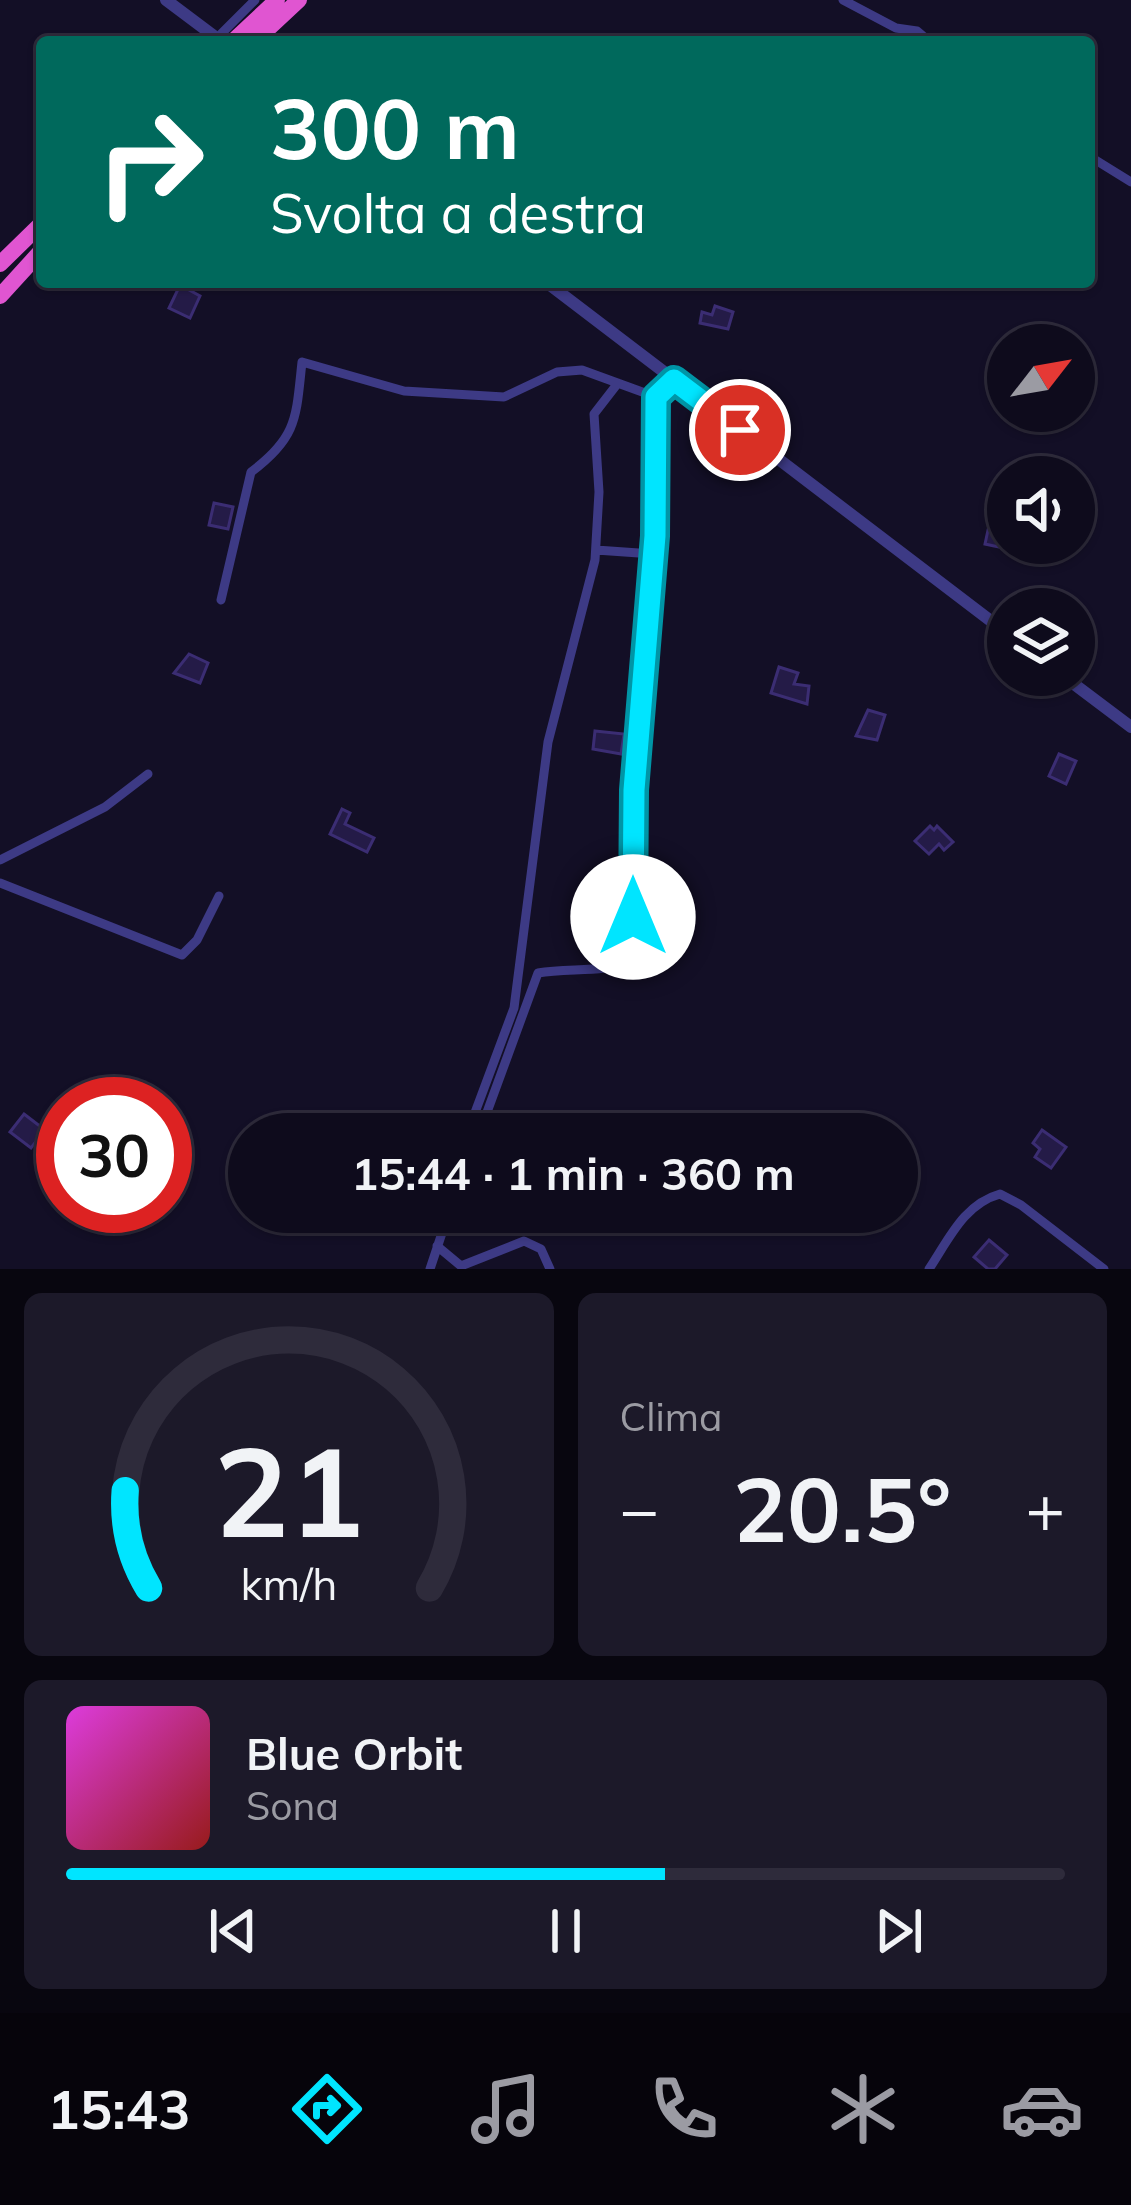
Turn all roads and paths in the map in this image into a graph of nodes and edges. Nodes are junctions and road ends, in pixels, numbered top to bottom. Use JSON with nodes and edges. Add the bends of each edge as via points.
{"nodes":[{"id":1,"x":166,"y":0,"type":"edge"},
{"id":2,"x":255,"y":0,"type":"edge"},
{"id":3,"x":277,"y":0,"type":"edge"},
{"id":4,"x":299,"y":0,"type":"edge"},
{"id":5,"x":843,"y":0,"type":"edge"},
{"id":6,"x":217,"y":36,"type":"edge"},
{"id":7,"x":228,"y":36,"type":"edge"},
{"id":8,"x":230,"y":36,"type":"edge"},
{"id":9,"x":260,"y":36,"type":"edge"},
{"id":10,"x":922,"y":36,"type":"edge"},
{"id":11,"x":1095,"y":160,"type":"edge"},
{"id":12,"x":1131,"y":182,"type":"edge"},
{"id":13,"x":36,"y":229,"type":"edge"},
{"id":14,"x":36,"y":257,"type":"edge"},
{"id":15,"x":0,"y":264,"type":"edge"},
{"id":16,"x":554,"y":288,"type":"edge"},
{"id":17,"x":0,"y":296,"type":"edge"},
{"id":18,"x":674,"y":380,"type":"junction"},
{"id":19,"x":617,"y":383,"type":"junction"},
{"id":20,"x":656,"y":397,"type":"junction"},
{"id":21,"x":596,"y":550,"type":"junction"},
{"id":22,"x":653,"y":554,"type":"junction"},
{"id":23,"x":220,"y":600,"type":"dead end"},
{"id":24,"x":987,"y":618,"type":"edge"},
{"id":25,"x":1090,"y":696,"type":"edge"},
{"id":26,"x":1131,"y":727,"type":"edge"},
{"id":27,"x":148,"y":774,"type":"dead end"},
{"id":28,"x":0,"y":860,"type":"edge"},
{"id":29,"x":0,"y":883,"type":"edge"},
{"id":30,"x":219,"y":896,"type":"dead end"},
{"id":31,"x":475,"y":1113,"type":"edge"},
{"id":32,"x":487,"y":1113,"type":"edge"},
{"id":33,"x":441,"y":1233,"type":"edge"},
{"id":34,"x":437,"y":1246,"type":"junction"},
{"id":35,"x":430,"y":1269,"type":"edge"},
{"id":36,"x":550,"y":1269,"type":"edge"},
{"id":37,"x":929,"y":1269,"type":"edge"},
{"id":38,"x":1104,"y":1269,"type":"edge"}],
"edges":[{"from":1,"to":6,"type":"street"},
{"from":2,"to":7,"type":"street"},
{"from":3,"to":8,"type":"highway"},
{"from":4,"to":9,"type":"highway"},
{"from":5,"to":10,"type":"street"},
{"from":11,"to":12,"type":"street"},
{"from":13,"to":15,"type":"highway"},
{"from":14,"to":17,"type":"highway"},
{"from":16,"to":18,"type":"street"},
{"from":18,"to":20,"type":"street"},
{"from":18,"to":24,"type":"street"},
{"from":19,"to":20,"type":"street"},
{"from":19,"to":21,"type":"street","via":[[594,415]]},
{"from":19,"to":23,"type":"street","via":[[583,370],[557,372],[504,397],[404,391],[302,362],[296,418],[280,450],[251,472]]},
{"from":20,"to":22,"type":"street"},
{"from":21,"to":22,"type":"street"},
{"from":21,"to":31,"type":"street","via":[[548,742],[514,1008]]},
{"from":22,"to":32,"type":"street","via":[[634,790],[633,960],[613,970],[538,973]]},
{"from":25,"to":26,"type":"street"},
{"from":27,"to":28,"type":"street","via":[[105,807]]},
{"from":29,"to":30,"type":"street","via":[[182,955]]},
{"from":33,"to":34,"type":"street"},
{"from":34,"to":35,"type":"street"},
{"from":34,"to":36,"type":"street","via":[[461,1266],[524,1241],[541,1249]]},
{"from":37,"to":38,"type":"street","via":[[961,1220],[1000,1194]]}]}
